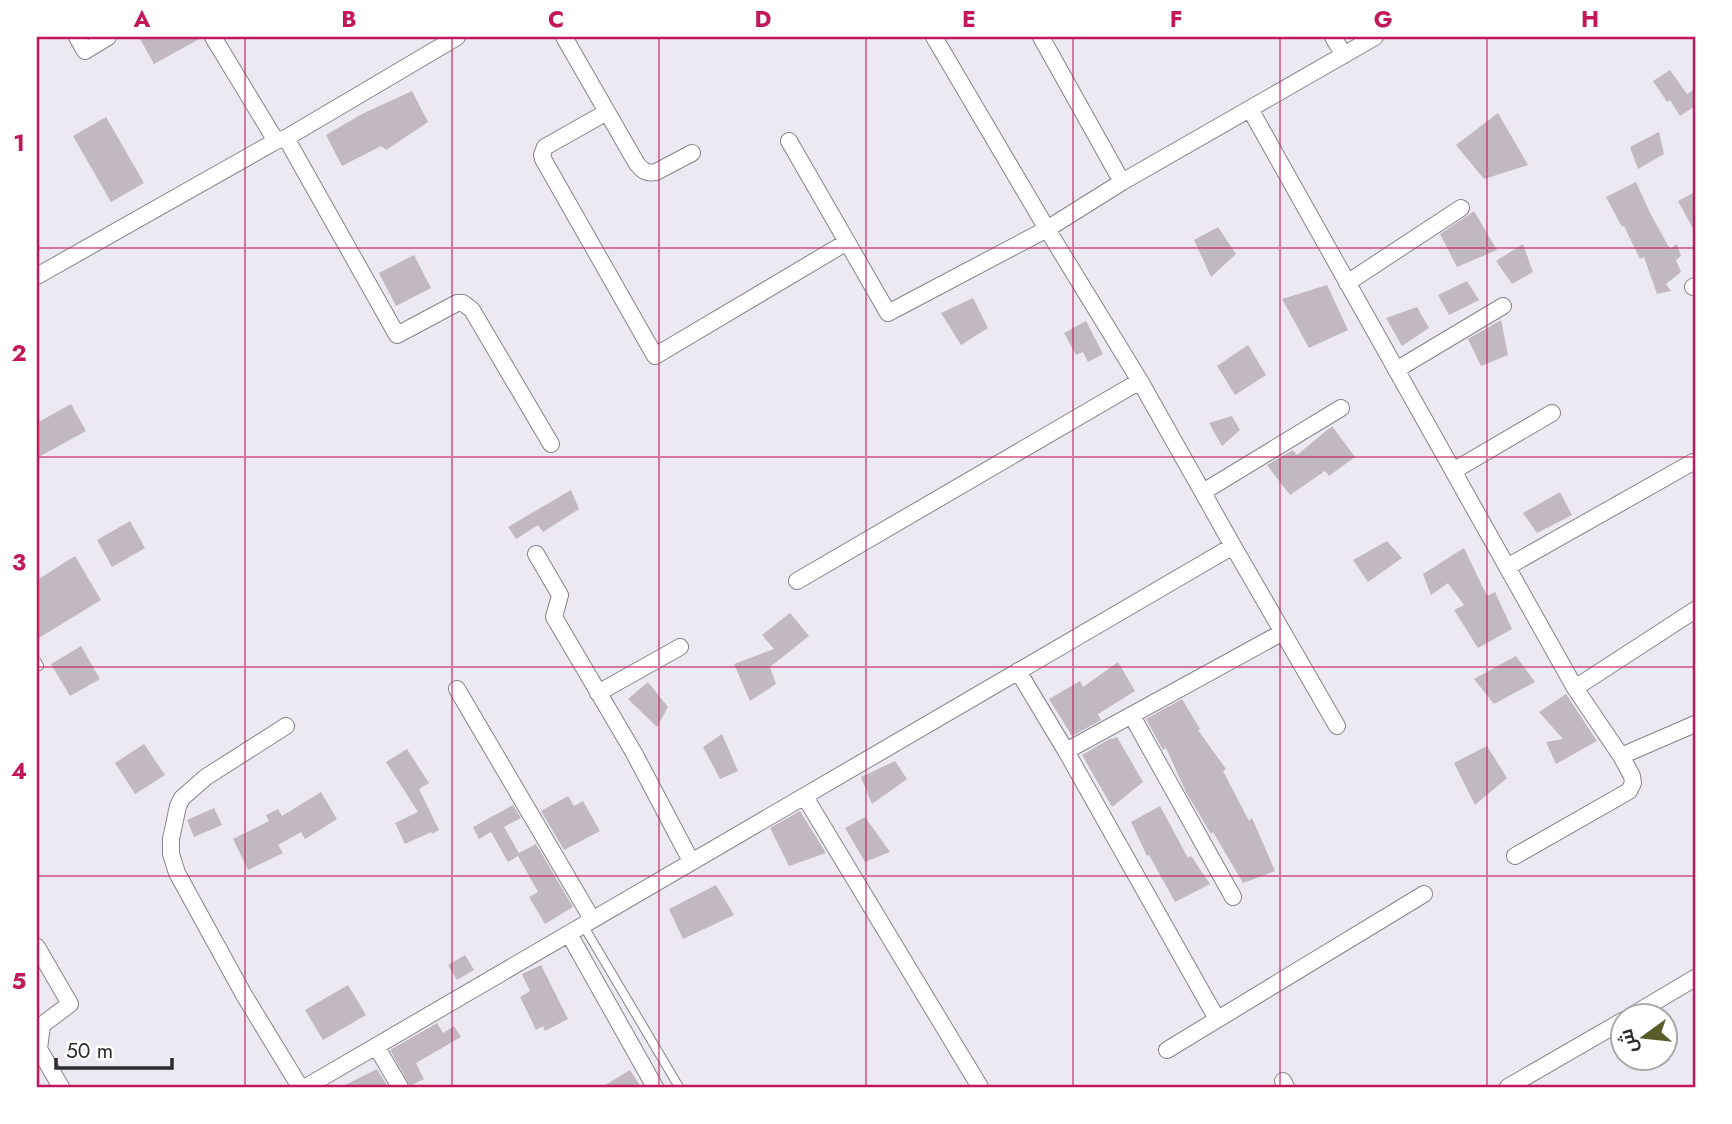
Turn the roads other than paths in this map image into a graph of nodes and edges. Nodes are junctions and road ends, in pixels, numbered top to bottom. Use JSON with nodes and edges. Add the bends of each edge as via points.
{"nodes":[{"id":1,"x":77,"y":37,"type":"edge"},
{"id":2,"x":108,"y":37,"type":"edge"},
{"id":3,"x":213,"y":37,"type":"edge"},
{"id":4,"x":457,"y":37,"type":"edge"},
{"id":5,"x":564,"y":37,"type":"edge"},
{"id":6,"x":934,"y":37,"type":"edge"},
{"id":7,"x":1041,"y":37,"type":"edge"},
{"id":8,"x":1333,"y":37,"type":"edge"},
{"id":9,"x":1375,"y":37,"type":"edge"},
{"id":10,"x":1344,"y":55,"type":"junction"},
{"id":11,"x":1250,"y":109,"type":"junction"},
{"id":12,"x":607,"y":112,"type":"junction"},
{"id":13,"x":281,"y":139,"type":"junction"},
{"id":14,"x":789,"y":141,"type":"dead end"},
{"id":15,"x":692,"y":153,"type":"dead end"},
{"id":16,"x":1122,"y":182,"type":"junction"},
{"id":17,"x":1461,"y":208,"type":"dead end"},
{"id":18,"x":1047,"y":229,"type":"junction"},
{"id":19,"x":847,"y":242,"type":"junction"},
{"id":20,"x":37,"y":276,"type":"edge"},
{"id":21,"x":1347,"y":283,"type":"junction"},
{"id":22,"x":1503,"y":306,"type":"dead end"},
{"id":23,"x":1396,"y":370,"type":"junction"},
{"id":24,"x":1140,"y":381,"type":"junction"},
{"id":25,"x":1341,"y":408,"type":"dead end"},
{"id":26,"x":1552,"y":413,"type":"dead end"},
{"id":27,"x":551,"y":444,"type":"dead end"},
{"id":28,"x":1693,"y":462,"type":"dead end"},
{"id":29,"x":1453,"y":471,"type":"junction"},
{"id":30,"x":1203,"y":492,"type":"junction"},
{"id":31,"x":1233,"y":546,"type":"junction"},
{"id":32,"x":536,"y":554,"type":"dead end"},
{"id":33,"x":1507,"y":566,"type":"junction"},
{"id":34,"x":797,"y":581,"type":"dead end"},
{"id":35,"x":1695,"y":610,"type":"edge"},
{"id":36,"x":1283,"y":632,"type":"junction"},
{"id":37,"x":680,"y":647,"type":"dead end"},
{"id":38,"x":1018,"y":671,"type":"junction"},
{"id":39,"x":1575,"y":688,"type":"junction"},
{"id":40,"x":457,"y":689,"type":"dead end"},
{"id":41,"x":598,"y":693,"type":"junction"},
{"id":42,"x":1132,"y":716,"type":"junction"},
{"id":43,"x":1695,"y":724,"type":"edge"},
{"id":44,"x":286,"y":726,"type":"dead end"},
{"id":45,"x":1337,"y":726,"type":"dead end"},
{"id":46,"x":1066,"y":751,"type":"junction"},
{"id":47,"x":1621,"y":755,"type":"junction"},
{"id":48,"x":805,"y":797,"type":"junction"},
{"id":49,"x":1515,"y":856,"type":"dead end"},
{"id":50,"x":691,"y":861,"type":"junction"},
{"id":51,"x":1424,"y":894,"type":"dead end"},
{"id":52,"x":1233,"y":897,"type":"dead end"},
{"id":53,"x":588,"y":922,"type":"junction"},
{"id":54,"x":569,"y":934,"type":"junction"},
{"id":55,"x":37,"y":947,"type":"edge"},
{"id":56,"x":1695,"y":978,"type":"edge"},
{"id":57,"x":1655,"y":1002,"type":"edge"},
{"id":58,"x":1217,"y":1019,"type":"junction"},
{"id":59,"x":1610,"y":1028,"type":"edge"},
{"id":60,"x":376,"y":1046,"type":"junction"},
{"id":61,"x":1167,"y":1050,"type":"dead end"},
{"id":62,"x":61,"y":1087,"type":"edge"},
{"id":63,"x":300,"y":1087,"type":"edge"},
{"id":64,"x":306,"y":1087,"type":"edge"},
{"id":65,"x":400,"y":1087,"type":"edge"},
{"id":66,"x":655,"y":1087,"type":"edge"},
{"id":67,"x":679,"y":1087,"type":"edge"},
{"id":68,"x":980,"y":1087,"type":"edge"},
{"id":69,"x":1508,"y":1087,"type":"edge"}],
"edges":[{"from":1,"to":2,"type":"street","via":[[85,51]]},
{"from":3,"to":13,"type":"street"},
{"from":4,"to":13,"type":"street"},
{"from":5,"to":12,"type":"street"},
{"from":6,"to":18,"type":"street"},
{"from":7,"to":16,"type":"street"},
{"from":8,"to":10,"type":"street"},
{"from":9,"to":10,"type":"street"},
{"from":10,"to":11,"type":"street"},
{"from":11,"to":16,"type":"street"},
{"from":11,"to":21,"type":"street"},
{"from":12,"to":15,"type":"street","via":[[643,171],[656,172]]},
{"from":12,"to":19,"type":"street","via":[[545,147],[542,155],[655,356]]},
{"from":13,"to":20,"type":"street"},
{"from":13,"to":27,"type":"street","via":[[397,335],[463,303],[472,310]]},
{"from":14,"to":19,"type":"street"},
{"from":16,"to":18,"type":"street"},
{"from":17,"to":21,"type":"street"},
{"from":18,"to":19,"type":"street","via":[[888,313]]},
{"from":18,"to":24,"type":"street"},
{"from":21,"to":23,"type":"street"},
{"from":22,"to":23,"type":"street"},
{"from":23,"to":29,"type":"street"},
{"from":24,"to":30,"type":"street"},
{"from":24,"to":34,"type":"street"},
{"from":25,"to":30,"type":"street"},
{"from":26,"to":29,"type":"street"},
{"from":28,"to":33,"type":"street"},
{"from":29,"to":33,"type":"street"},
{"from":30,"to":31,"type":"street"},
{"from":31,"to":36,"type":"street"},
{"from":31,"to":38,"type":"street"},
{"from":32,"to":41,"type":"street","via":[[560,595],[554,617]]},
{"from":33,"to":39,"type":"street"},
{"from":35,"to":39,"type":"street"},
{"from":36,"to":42,"type":"street"},
{"from":36,"to":45,"type":"street"},
{"from":37,"to":41,"type":"street"},
{"from":38,"to":46,"type":"street"},
{"from":38,"to":48,"type":"street"},
{"from":39,"to":47,"type":"street"},
{"from":40,"to":53,"type":"street"},
{"from":41,"to":50,"type":"street"},
{"from":42,"to":46,"type":"street"},
{"from":42,"to":52,"type":"street"},
{"from":43,"to":47,"type":"street"},
{"from":44,"to":63,"type":"street","via":[[182,798],[172,854],[177,873],[244,995]]},
{"from":46,"to":58,"type":"street"},
{"from":47,"to":49,"type":"street","via":[[1632,776],[1629,791]]},
{"from":48,"to":50,"type":"street"},
{"from":48,"to":68,"type":"street"},
{"from":50,"to":53,"type":"street"},
{"from":51,"to":58,"type":"street"},
{"from":53,"to":54,"type":"street"},
{"from":53,"to":67,"type":"lane"},
{"from":54,"to":60,"type":"street"},
{"from":54,"to":66,"type":"street"},
{"from":55,"to":62,"type":"street","via":[[70,1004],[42,1025],[39,1049]]},
{"from":56,"to":57,"type":"street"},
{"from":58,"to":61,"type":"street"},
{"from":59,"to":69,"type":"street"},
{"from":60,"to":64,"type":"street"},
{"from":60,"to":65,"type":"street"}]}
